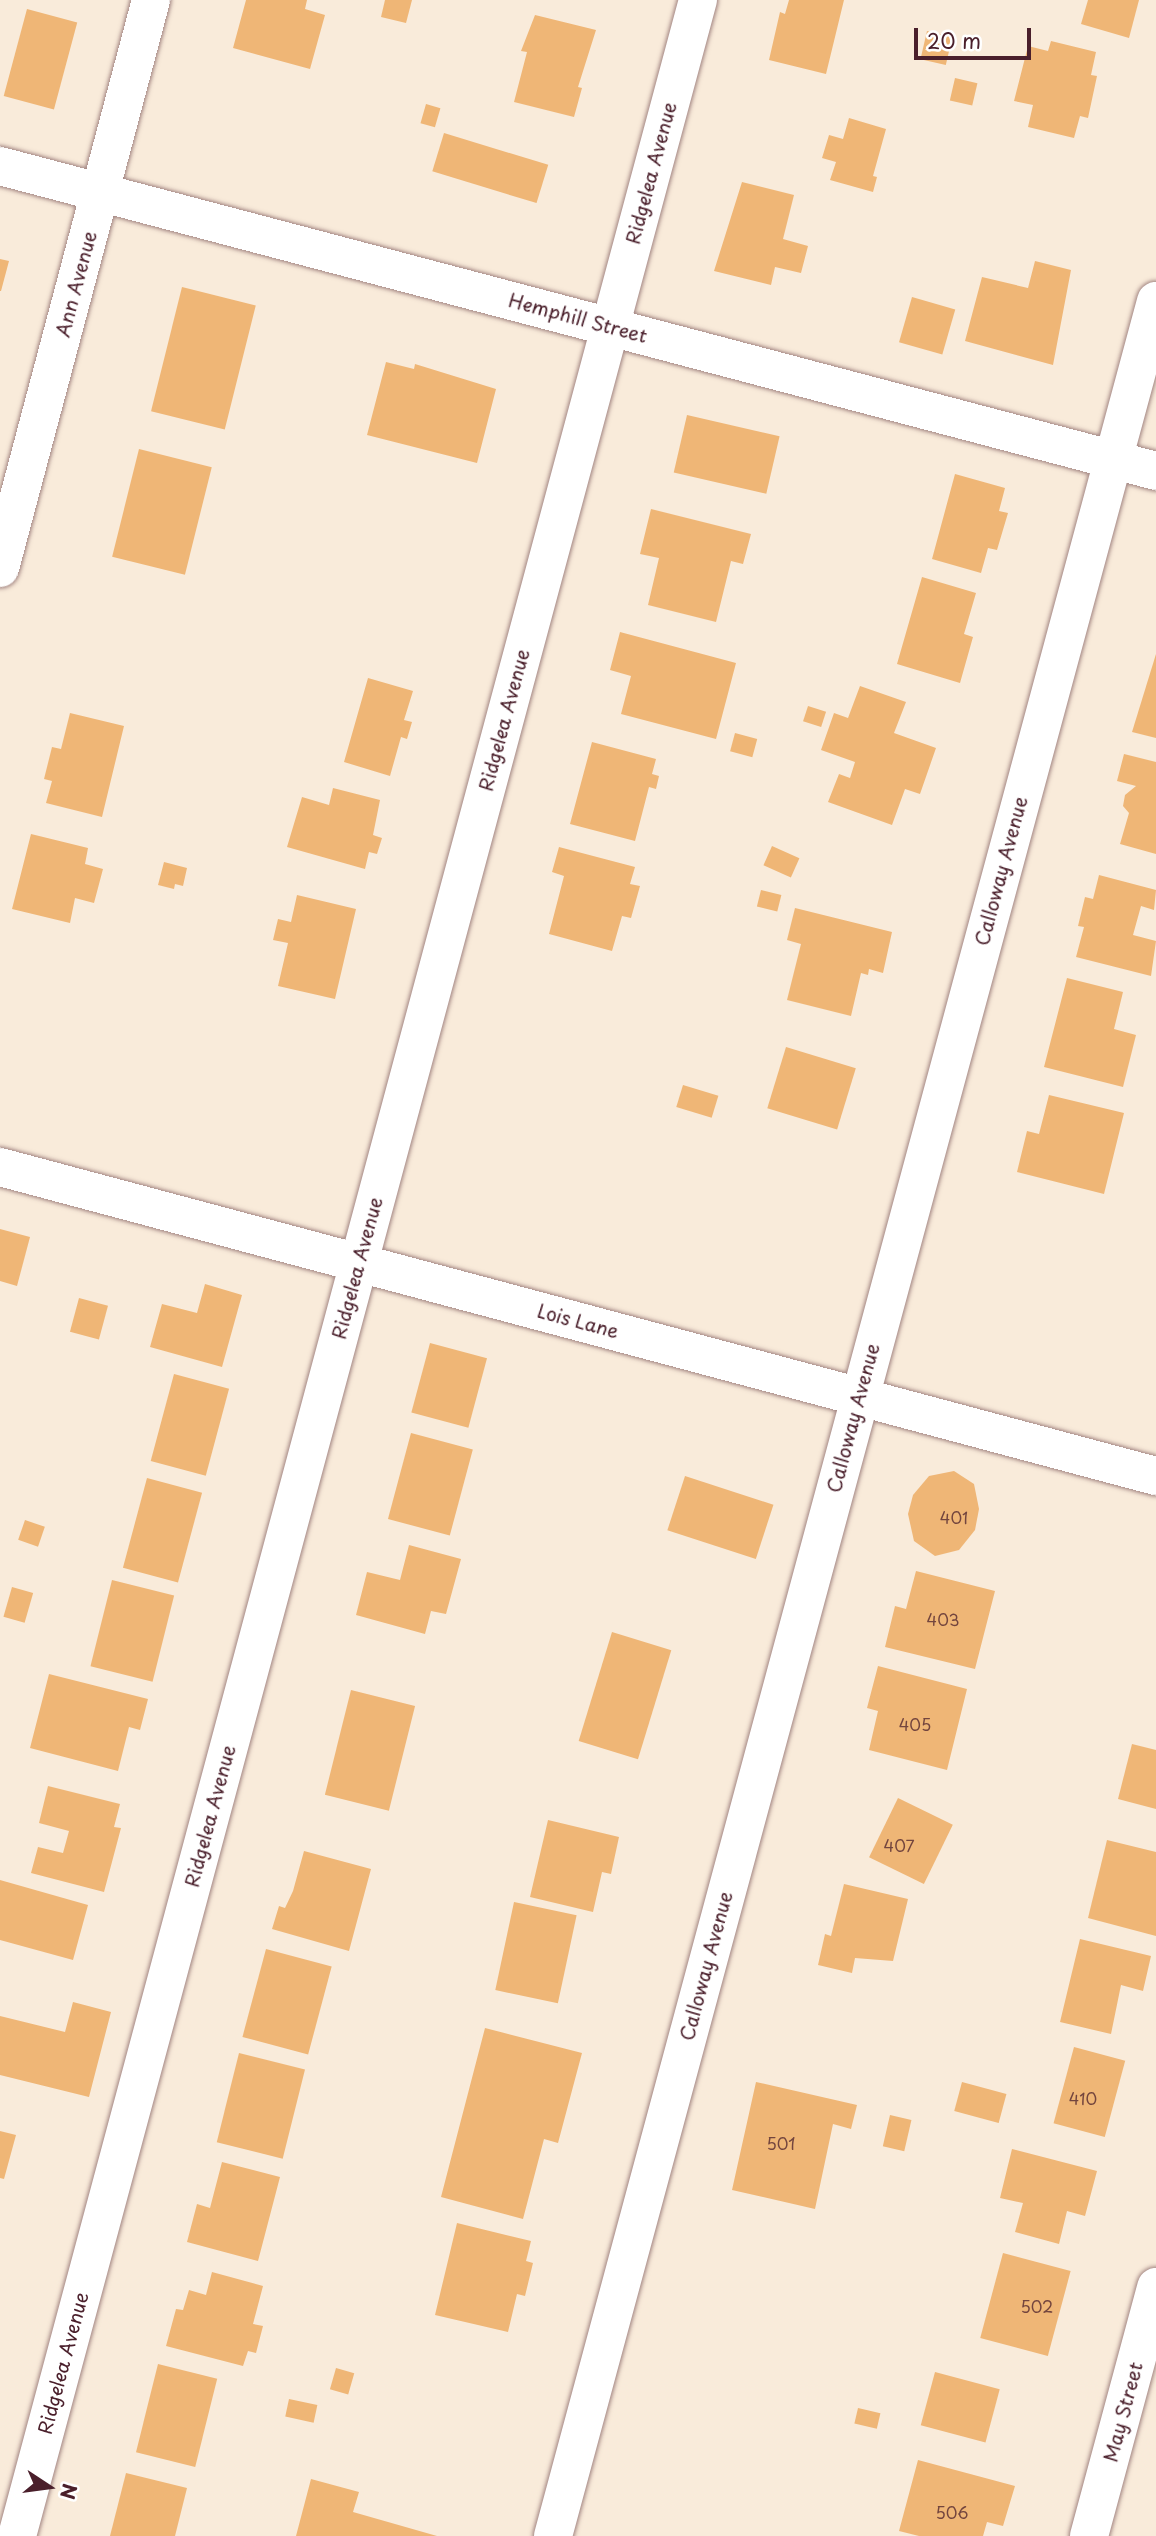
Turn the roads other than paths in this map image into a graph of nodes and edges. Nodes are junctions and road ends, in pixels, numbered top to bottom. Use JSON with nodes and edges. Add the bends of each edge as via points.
{"nodes":[{"id":1,"x":151,"y":0,"type":"edge"},
{"id":2,"x":698,"y":0,"type":"edge"},
{"id":3,"x":0,"y":166,"type":"edge"},
{"id":4,"x":100,"y":192,"type":"junction"},
{"id":5,"x":1156,"y":301,"type":"edge"},
{"id":6,"x":610,"y":327,"type":"junction"},
{"id":7,"x":1113,"y":459,"type":"junction"},
{"id":8,"x":1156,"y":471,"type":"edge"},
{"id":9,"x":0,"y":568,"type":"edge"},
{"id":10,"x":0,"y":1167,"type":"edge"},
{"id":11,"x":358,"y":1263,"type":"junction"},
{"id":12,"x":859,"y":1396,"type":"junction"},
{"id":13,"x":1156,"y":1476,"type":"edge"},
{"id":14,"x":1156,"y":2287,"type":"edge"},
{"id":15,"x":17,"y":2536,"type":"edge"},
{"id":16,"x":554,"y":2536,"type":"edge"},
{"id":17,"x":1089,"y":2536,"type":"edge"}],
"edges":[{"from":1,"to":4,"type":"street","name":"Ann Avenue"},
{"from":2,"to":6,"type":"street","name":"Ridgelea Avenue"},
{"from":3,"to":4,"type":"street","name":"Hemphill Street"},
{"from":4,"to":6,"type":"street","name":"Hemphill Street"},
{"from":4,"to":9,"type":"street","name":"Ann Avenue"},
{"from":5,"to":7,"type":"street","name":"Calloway Avenue"},
{"from":6,"to":7,"type":"street","name":"Hemphill Street"},
{"from":6,"to":11,"type":"street","name":"Ridgelea Avenue"},
{"from":7,"to":8,"type":"street","name":"Hemphill Street"},
{"from":7,"to":12,"type":"street","name":"Calloway Avenue"},
{"from":10,"to":11,"type":"street","name":"Lois Lane"},
{"from":11,"to":12,"type":"street","name":"Lois Lane"},
{"from":11,"to":15,"type":"street","name":"Ridgelea Avenue"},
{"from":12,"to":13,"type":"street","name":"Lois Lane"},
{"from":12,"to":16,"type":"street","name":"Calloway Avenue"},
{"from":14,"to":17,"type":"street","name":"May Street"}]}
